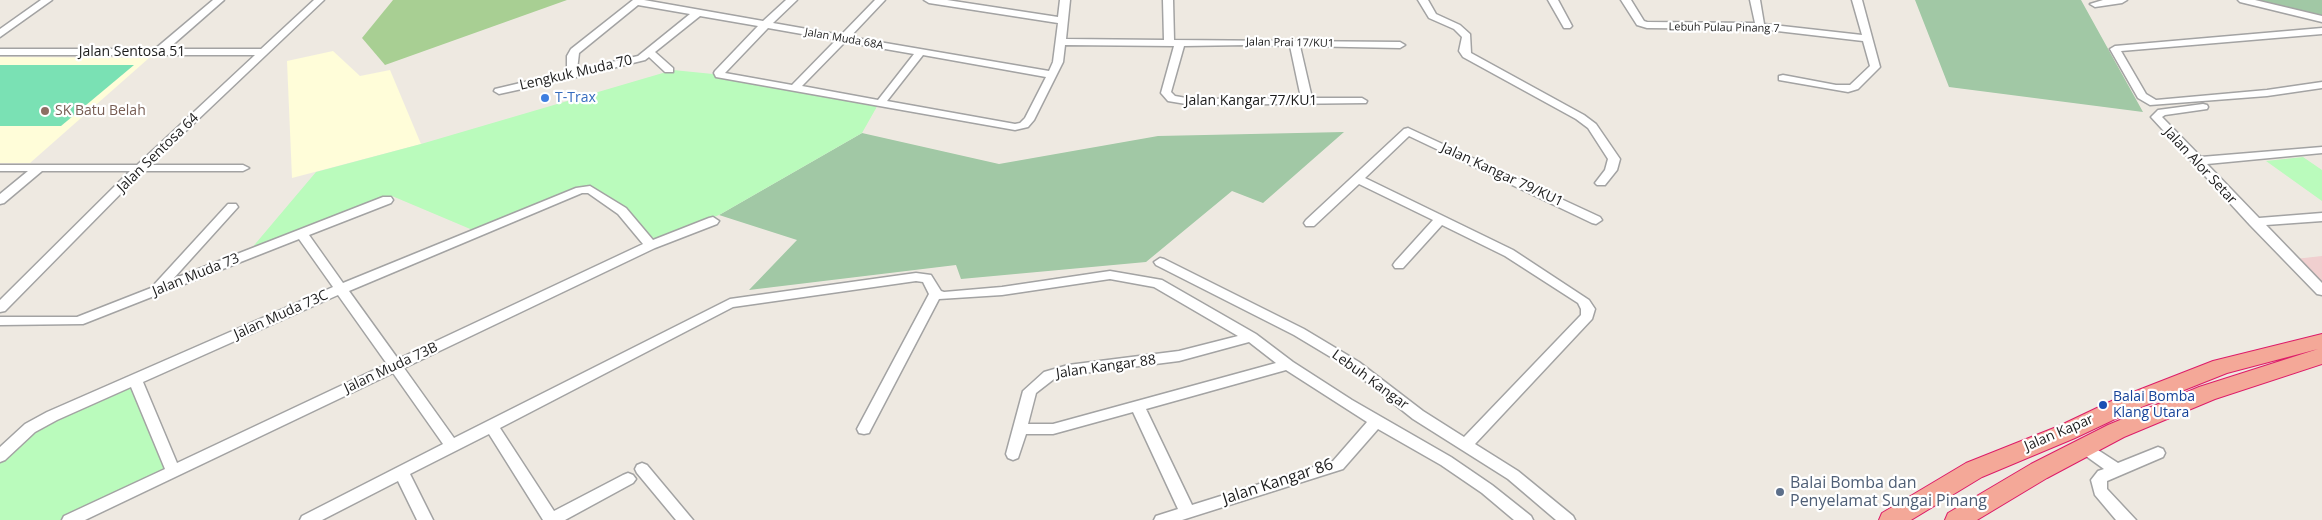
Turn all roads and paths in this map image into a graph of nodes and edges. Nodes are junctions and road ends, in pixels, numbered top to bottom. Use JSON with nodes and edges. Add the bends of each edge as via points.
{"nodes":[{"id":1,"x":47,"y":0,"type":"edge"},
{"id":2,"x":219,"y":0,"type":"edge"},
{"id":3,"x":318,"y":0,"type":"edge"},
{"id":4,"x":792,"y":0,"type":"edge"},
{"id":5,"x":880,"y":0,"type":"edge"},
{"id":6,"x":929,"y":0,"type":"edge"},
{"id":7,"x":1065,"y":0,"type":"edge"},
{"id":8,"x":1168,"y":0,"type":"edge"},
{"id":9,"x":1423,"y":0,"type":"edge"},
{"id":10,"x":1552,"y":0,"type":"edge"},
{"id":11,"x":1626,"y":0,"type":"edge"},
{"id":12,"x":1754,"y":0,"type":"edge"},
{"id":13,"x":1857,"y":0,"type":"edge"},
{"id":14,"x":2122,"y":0,"type":"edge"},
{"id":15,"x":2243,"y":0,"type":"edge"},
{"id":16,"x":638,"y":1,"type":"edge"},
{"id":17,"x":2095,"y":4,"type":"dead end"},
{"id":18,"x":698,"y":13,"type":"junction"},
{"id":19,"x":2322,"y":19,"type":"edge"},
{"id":20,"x":1063,"y":20,"type":"junction"},
{"id":21,"x":765,"y":25,"type":"junction"},
{"id":22,"x":1567,"y":26,"type":"dead end"},
{"id":23,"x":1760,"y":26,"type":"junction"},
{"id":24,"x":2322,"y":31,"type":"edge"},
{"id":25,"x":0,"y":34,"type":"edge"},
{"id":26,"x":842,"y":39,"type":"junction"},
{"id":27,"x":1868,"y":39,"type":"junction"},
{"id":28,"x":1061,"y":42,"type":"junction"},
{"id":29,"x":1174,"y":43,"type":"junction"},
{"id":30,"x":1294,"y":43,"type":"junction"},
{"id":31,"x":1400,"y":45,"type":"dead end"},
{"id":32,"x":0,"y":52,"type":"edge"},
{"id":33,"x":158,"y":52,"type":"junction"},
{"id":34,"x":221,"y":52,"type":"junction"},
{"id":35,"x":264,"y":52,"type":"junction"},
{"id":36,"x":650,"y":52,"type":"junction"},
{"id":37,"x":921,"y":52,"type":"junction"},
{"id":38,"x":211,"y":62,"type":"dead end"},
{"id":39,"x":669,"y":70,"type":"dead end"},
{"id":40,"x":572,"y":75,"type":"junction"},
{"id":41,"x":1052,"y":75,"type":"junction"},
{"id":42,"x":1783,"y":78,"type":"dead end"},
{"id":43,"x":2322,"y":85,"type":"edge"},
{"id":44,"x":795,"y":88,"type":"junction"},
{"id":45,"x":499,"y":91,"type":"dead end"},
{"id":46,"x":2322,"y":94,"type":"edge"},
{"id":47,"x":1307,"y":101,"type":"junction"},
{"id":48,"x":1362,"y":101,"type":"dead end"},
{"id":49,"x":880,"y":104,"type":"junction"},
{"id":50,"x":2322,"y":150,"type":"edge"},
{"id":51,"x":2197,"y":161,"type":"junction"},
{"id":52,"x":0,"y":168,"type":"edge"},
{"id":53,"x":39,"y":168,"type":"junction"},
{"id":54,"x":140,"y":168,"type":"junction"},
{"id":55,"x":243,"y":168,"type":"dead end"},
{"id":56,"x":1358,"y":179,"type":"junction"},
{"id":57,"x":1602,"y":183,"type":"dead end"},
{"id":58,"x":0,"y":200,"type":"edge"},
{"id":59,"x":387,"y":200,"type":"dead end"},
{"id":60,"x":232,"y":207,"type":"dead end"},
{"id":61,"x":2322,"y":217,"type":"edge"},
{"id":62,"x":1442,"y":219,"type":"junction"},
{"id":63,"x":1596,"y":220,"type":"dead end"},
{"id":64,"x":713,"y":221,"type":"dead end"},
{"id":65,"x":2254,"y":222,"type":"junction"},
{"id":66,"x":1310,"y":223,"type":"dead end"},
{"id":67,"x":302,"y":234,"type":"junction"},
{"id":68,"x":651,"y":245,"type":"junction"},
{"id":69,"x":1160,"y":262,"type":"dead end"},
{"id":70,"x":1399,"y":265,"type":"dead end"},
{"id":71,"x":341,"y":288,"type":"junction"},
{"id":72,"x":2322,"y":291,"type":"edge"},
{"id":73,"x":153,"y":293,"type":"junction"},
{"id":74,"x":935,"y":294,"type":"junction"},
{"id":75,"x":0,"y":308,"type":"edge"},
{"id":76,"x":0,"y":321,"type":"edge"},
{"id":77,"x":1251,"y":337,"type":"junction"},
{"id":78,"x":2322,"y":341,"type":"edge"},
{"id":79,"x":2322,"y":356,"type":"edge"},
{"id":80,"x":1288,"y":365,"type":"junction"},
{"id":81,"x":396,"y":366,"type":"junction"},
{"id":82,"x":135,"y":380,"type":"junction"},
{"id":83,"x":1137,"y":406,"type":"junction"},
{"id":84,"x":1377,"y":420,"type":"junction"},
{"id":85,"x":491,"y":425,"type":"junction"},
{"id":86,"x":864,"y":429,"type":"dead end"},
{"id":87,"x":1020,"y":429,"type":"junction"},
{"id":88,"x":1466,"y":444,"type":"junction"},
{"id":89,"x":452,"y":445,"type":"junction"},
{"id":90,"x":2084,"y":446,"type":"junction"},
{"id":91,"x":2158,"y":453,"type":"dead end"},
{"id":92,"x":1013,"y":454,"type":"dead end"},
{"id":93,"x":0,"y":456,"type":"edge"},
{"id":94,"x":642,"y":469,"type":"dead end"},
{"id":95,"x":2117,"y":470,"type":"junction"},
{"id":96,"x":173,"y":471,"type":"junction"},
{"id":97,"x":401,"y":471,"type":"junction"},
{"id":98,"x":628,"y":479,"type":"dead end"},
{"id":99,"x":1187,"y":511,"type":"junction"},
{"id":100,"x":70,"y":520,"type":"edge"},
{"id":101,"x":308,"y":520,"type":"edge"},
{"id":102,"x":425,"y":520,"type":"edge"},
{"id":103,"x":685,"y":520,"type":"edge"},
{"id":104,"x":1162,"y":520,"type":"edge"},
{"id":105,"x":1525,"y":520,"type":"edge"},
{"id":106,"x":1567,"y":520,"type":"edge"},
{"id":107,"x":1891,"y":520,"type":"edge"},
{"id":108,"x":1957,"y":520,"type":"edge"},
{"id":109,"x":2128,"y":520,"type":"edge"}],
"edges":[{"from":1,"to":25,"type":"street"},
{"from":2,"to":33,"type":"street"},
{"from":3,"to":35,"type":"street","name":"Jalan Sentosa 64"},
{"from":4,"to":21,"type":"street"},
{"from":5,"to":26,"type":"street"},
{"from":6,"to":20,"type":"street"},
{"from":7,"to":20,"type":"street"},
{"from":8,"to":29,"type":"street"},
{"from":9,"to":57,"type":"street","via":[[1432,16],[1457,27],[1467,36],[1464,51],[1468,55],[1592,126],[1614,159]]},
{"from":10,"to":22,"type":"street"},
{"from":11,"to":23,"type":"street","name":"Lebuh Pulau Pinang 7","via":[[1640,22],[1652,26]]},
{"from":12,"to":23,"type":"street"},
{"from":13,"to":27,"type":"street"},
{"from":14,"to":17,"type":"street"},
{"from":15,"to":19,"type":"street"},
{"from":16,"to":18,"type":"street","name":"Jalan Muda 68A"},
{"from":16,"to":40,"type":"street","via":[[575,51]]},
{"from":18,"to":21,"type":"street","name":"Jalan Muda 68A"},
{"from":18,"to":36,"type":"street","name":"Lengkuk Muda 70"},
{"from":20,"to":28,"type":"street"},
{"from":21,"to":26,"type":"street","name":"Jalan Muda 68A"},
{"from":21,"to":44,"type":"street","via":[[719,73]]},
{"from":23,"to":27,"type":"street","name":"Lebuh Pulau Pinang 7"},
{"from":24,"to":43,"type":"street","via":[[2115,49],[2142,96],[2154,103],[2267,94]]},
{"from":26,"to":37,"type":"street","name":"Jalan Muda 68A"},
{"from":26,"to":44,"type":"street"},
{"from":27,"to":42,"type":"street","via":[[1875,67],[1854,87],[1836,88]]},
{"from":28,"to":29,"type":"street","name":"Jalan Prai 17/KU1"},
{"from":28,"to":41,"type":"street"},
{"from":29,"to":30,"type":"street","name":"Jalan Prai 17/KU1"},
{"from":29,"to":47,"type":"street","name":"Jalan Kangar 77/KU1","via":[[1166,93],[1169,98],[1192,102]]},
{"from":30,"to":31,"type":"street","name":"Jalan Prai 17/KU1"},
{"from":30,"to":47,"type":"street"},
{"from":32,"to":33,"type":"street","name":"Jalan Sentosa 51"},
{"from":33,"to":34,"type":"street","name":"Jalan Sentosa 51"},
{"from":34,"to":35,"type":"street","name":"Jalan Sentosa 51"},
{"from":34,"to":38,"type":"street"},
{"from":35,"to":54,"type":"street","name":"Jalan Sentosa 64"},
{"from":36,"to":39,"type":"street"},
{"from":36,"to":40,"type":"street","name":"Lengkuk Muda 70","via":[[642,58]]},
{"from":37,"to":41,"type":"street","name":"Jalan Muda 68A"},
{"from":37,"to":49,"type":"street"},
{"from":40,"to":45,"type":"street","name":"Lengkuk Muda 70"},
{"from":41,"to":49,"type":"street","via":[[1041,100],[1024,125],[1016,127]]},
{"from":44,"to":49,"type":"street"},
{"from":46,"to":51,"type":"street","name":"Jalan Alor Setar","via":[[2162,112],[2156,118]]},
{"from":47,"to":48,"type":"street","name":"Jalan Kangar 77/KU1"},
{"from":50,"to":51,"type":"street"},
{"from":51,"to":65,"type":"street","name":"Jalan Alor Setar"},
{"from":52,"to":53,"type":"street"},
{"from":53,"to":54,"type":"street"},
{"from":53,"to":58,"type":"street"},
{"from":54,"to":55,"type":"street"},
{"from":54,"to":75,"type":"street","name":"Jalan Sentosa 64"},
{"from":56,"to":62,"type":"street"},
{"from":56,"to":63,"type":"street","name":"Jalan Kangar 79/KU1","via":[[1408,131]]},
{"from":56,"to":66,"type":"street"},
{"from":59,"to":67,"type":"street","name":"Jalan Muda 73"},
{"from":60,"to":73,"type":"street"},
{"from":61,"to":65,"type":"street"},
{"from":62,"to":70,"type":"street"},
{"from":62,"to":88,"type":"street","via":[[1541,272],[1583,300],[1588,308],[1587,316]]},
{"from":64,"to":68,"type":"street","name":"Jalan Muda 73B"},
{"from":65,"to":72,"type":"street","name":"Jalan Alor Setar"},
{"from":67,"to":71,"type":"street"},
{"from":67,"to":73,"type":"street","name":"Jalan Muda 73"},
{"from":68,"to":71,"type":"street","name":"Jalan Muda 73C","via":[[622,211],[590,189],[574,192]]},
{"from":68,"to":81,"type":"street","name":"Jalan Muda 73B"},
{"from":69,"to":88,"type":"street","name":"Lebuh Kangar","via":[[1299,332],[1354,365],[1418,415]]},
{"from":71,"to":81,"type":"street"},
{"from":71,"to":82,"type":"street","name":"Jalan Muda 73C"},
{"from":73,"to":76,"type":"street","name":"Jalan Muda 73","via":[[78,321]]},
{"from":74,"to":77,"type":"street","via":[[1002,291],[1110,275],[1127,277],[1157,283]]},
{"from":74,"to":85,"type":"street","via":[[927,278],[916,276],[730,303]]},
{"from":74,"to":86,"type":"street"},
{"from":77,"to":80,"type":"street"},
{"from":77,"to":87,"type":"street","name":"Jalan Kangar 88","via":[[1179,356],[1049,375],[1030,391]]},
{"from":78,"to":107,"type":"highway","name":"Jalan Kapar","via":[[2221,367],[2126,404],[1974,470]]},
{"from":79,"to":90,"type":"highway","name":"Jalan Kapar","via":[[2207,393]]},
{"from":80,"to":83,"type":"street"},
{"from":80,"to":84,"type":"street"},
{"from":81,"to":89,"type":"street"},
{"from":81,"to":96,"type":"street","name":"Jalan Muda 73B"},
{"from":82,"to":93,"type":"street","name":"Jalan Muda 73C","via":[[30,428]]},
{"from":82,"to":96,"type":"street"},
{"from":83,"to":87,"type":"street","via":[[1053,429]]},
{"from":83,"to":99,"type":"street"},
{"from":84,"to":99,"type":"street","name":"Jalan Kangar 86","via":[[1338,465]]},
{"from":84,"to":105,"type":"street","via":[[1446,461]]},
{"from":85,"to":89,"type":"street"},
{"from":85,"to":98,"type":"street","via":[[551,520]]},
{"from":87,"to":92,"type":"street","name":"Jalan Kangar 88"},
{"from":88,"to":106,"type":"street","name":"Lebuh Kangar","via":[[1513,475]]},
{"from":89,"to":97,"type":"street"},
{"from":90,"to":95,"type":"street"},
{"from":90,"to":108,"type":"highway","name":"Jalan Kapar"},
{"from":91,"to":95,"type":"street"},
{"from":94,"to":103,"type":"street"},
{"from":95,"to":109,"type":"street","via":[[2103,475],[2099,480],[2100,491]]},
{"from":96,"to":100,"type":"street","name":"Jalan Muda 73B"},
{"from":97,"to":101,"type":"street"},
{"from":97,"to":102,"type":"street"},
{"from":99,"to":104,"type":"street","name":"Jalan Kangar 86"}]}
